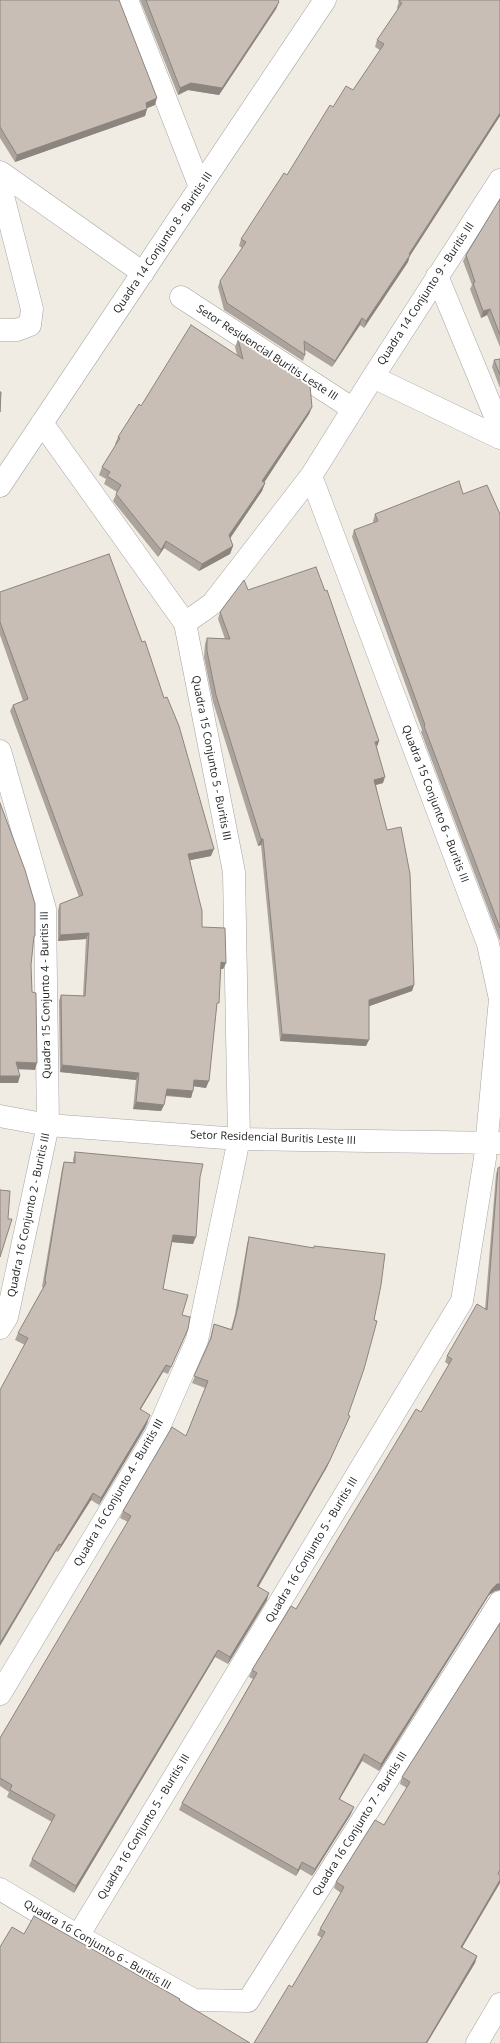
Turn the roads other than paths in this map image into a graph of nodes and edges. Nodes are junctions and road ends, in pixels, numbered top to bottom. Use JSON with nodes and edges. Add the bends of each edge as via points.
{"nodes":[{"id":1,"x":127,"y":0,"type":"edge"},
{"id":2,"x":325,"y":0,"type":"edge"},
{"id":3,"x":0,"y":172,"type":"edge"},
{"id":4,"x":500,"y":180,"type":"edge"},
{"id":5,"x":0,"y":184,"type":"edge"},
{"id":6,"x":200,"y":187,"type":"junction"},
{"id":7,"x":143,"y":273,"type":"junction"},
{"id":8,"x":437,"y":276,"type":"junction"},
{"id":9,"x":181,"y":297,"type":"dead end"},
{"id":10,"x":0,"y":330,"type":"edge"},
{"id":11,"x":372,"y":377,"type":"junction"},
{"id":12,"x":352,"y":409,"type":"junction"},
{"id":13,"x":42,"y":423,"type":"junction"},
{"id":14,"x":500,"y":428,"type":"edge"},
{"id":15,"x":500,"y":438,"type":"edge"},
{"id":16,"x":311,"y":476,"type":"junction"},
{"id":17,"x":0,"y":486,"type":"edge"},
{"id":18,"x":185,"y":623,"type":"junction"},
{"id":19,"x":0,"y":752,"type":"edge"},
{"id":20,"x":0,"y":1116,"type":"edge"},
{"id":21,"x":48,"y":1125,"type":"junction"},
{"id":22,"x":239,"y":1139,"type":"junction"},
{"id":23,"x":494,"y":1142,"type":"edge"},
{"id":24,"x":0,"y":1328,"type":"edge"},
{"id":25,"x":500,"y":1602,"type":"edge"},
{"id":26,"x":0,"y":1694,"type":"edge"},
{"id":27,"x":0,"y":1889,"type":"edge"},
{"id":28,"x":78,"y":1936,"type":"junction"},
{"id":29,"x":194,"y":2000,"type":"joint"},
{"id":30,"x":500,"y":2004,"type":"edge"},
{"id":31,"x":477,"y":2043,"type":"edge"}],
"edges":[{"from":1,"to":6,"type":"street"},
{"from":2,"to":6,"type":"street","name":"Quadra 14 Conjunto 8 - Buritis III"},
{"from":3,"to":7,"type":"street"},
{"from":4,"to":8,"type":"street","name":"Quadra 14 Conjunto 9 - Buritis III"},
{"from":5,"to":10,"type":"street","via":[[32,309],[30,325],[17,330]]},
{"from":6,"to":7,"type":"street","name":"Quadra 14 Conjunto 8 - Buritis III"},
{"from":7,"to":13,"type":"street","name":"Quadra 14 Conjunto 8 - Buritis III"},
{"from":8,"to":11,"type":"street","name":"Quadra 14 Conjunto 9 - Buritis III"},
{"from":8,"to":14,"type":"street"},
{"from":9,"to":12,"type":"street","name":"Setor Residencial Buritis Leste III"},
{"from":11,"to":12,"type":"street","name":"Quadra 14 Conjunto 9 - Buritis III"},
{"from":11,"to":15,"type":"street"},
{"from":12,"to":16,"type":"street"},
{"from":13,"to":17,"type":"street","name":"Quadra 14 Conjunto 8 - Buritis III"},
{"from":13,"to":18,"type":"street","name":"Quadra 15 Conjunto 5 - Buritis III"},
{"from":16,"to":18,"type":"street","via":[[212,604]]},
{"from":16,"to":23,"type":"street","name":"Quadra 15 Conjunto 6 - Buritis III","via":[[488,944],[500,998]]},
{"from":18,"to":22,"type":"street","name":"Quadra 15 Conjunto 5 - Buritis III","via":[[234,872]]},
{"from":19,"to":21,"type":"street","name":"Quadra 15 Conjunto 4 - Buritis III","via":[[45,909]]},
{"from":20,"to":21,"type":"street","name":"Setor Residencial Buritis Leste III"},
{"from":21,"to":22,"type":"street","name":"Setor Residencial Buritis Leste III"},
{"from":21,"to":24,"type":"street","name":"Quadra 16 Conjunto 2 - Buritis III","via":[[7,1317]]},
{"from":22,"to":23,"type":"street","name":"Setor Residencial Buritis Leste III"},
{"from":22,"to":26,"type":"street","name":"Quadra 16 Conjunto 4 - Buritis III","via":[[197,1340],[156,1434]]},
{"from":23,"to":28,"type":"street","name":"Quadra 16 Conjunto 5 - Buritis III","via":[[462,1301]]},
{"from":25,"to":29,"type":"street","name":"Quadra 16 Conjunto 7 - Buritis III","via":[[248,2000]]},
{"from":27,"to":28,"type":"street","name":"Quadra 16 Conjunto 6 - Buritis III"},
{"from":28,"to":29,"type":"street","name":"Quadra 16 Conjunto 6 - Buritis III"},
{"from":30,"to":31,"type":"street"}]}
